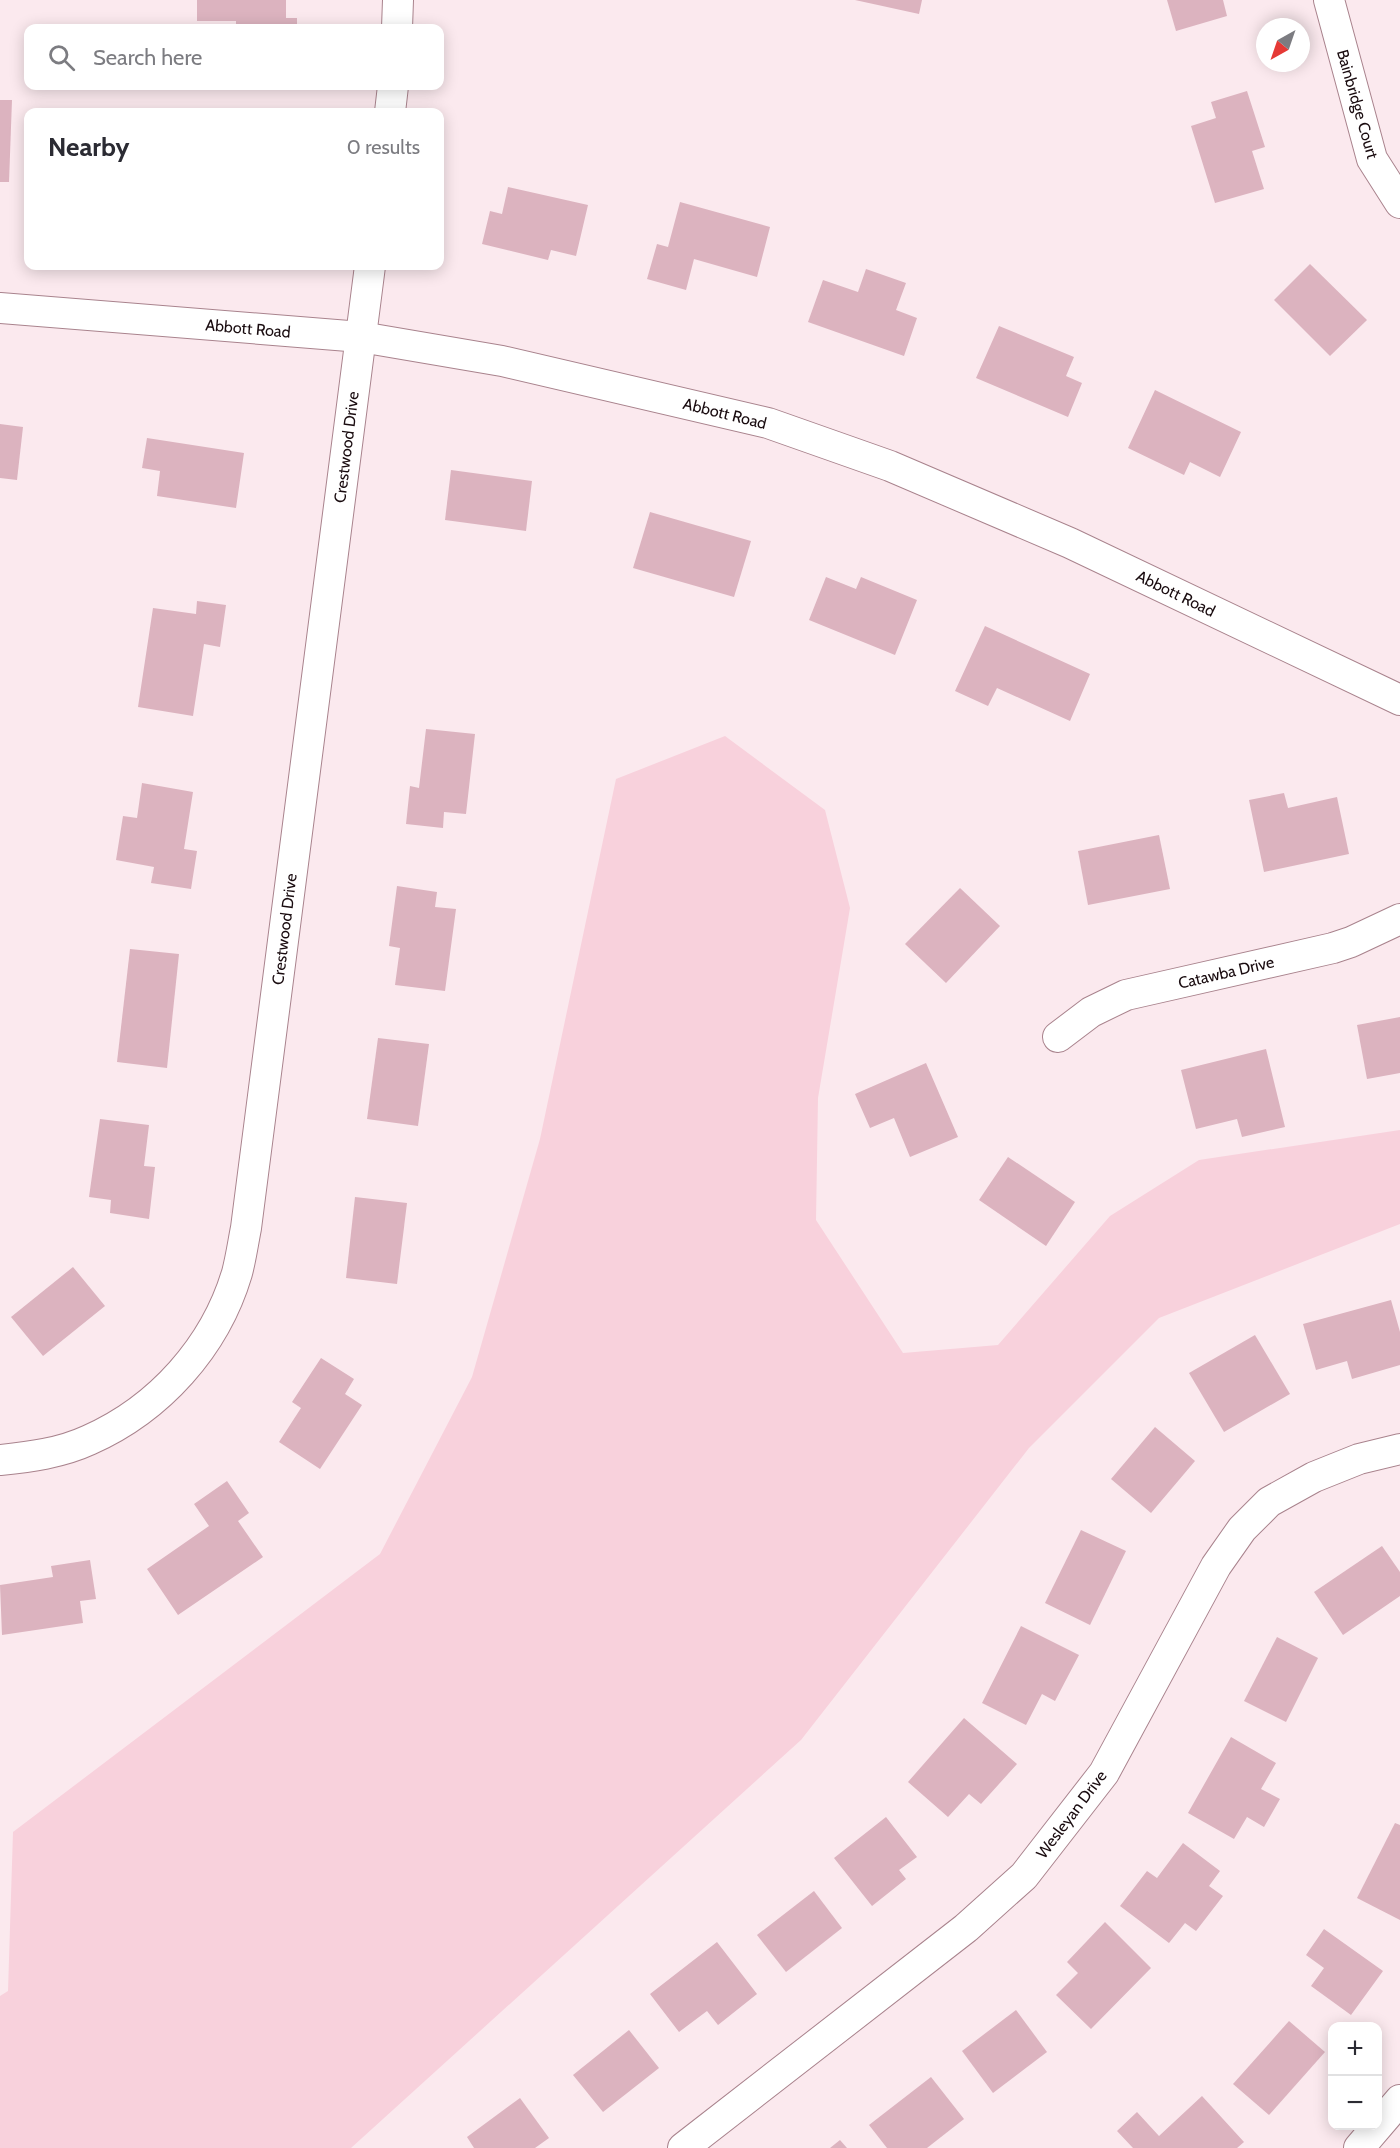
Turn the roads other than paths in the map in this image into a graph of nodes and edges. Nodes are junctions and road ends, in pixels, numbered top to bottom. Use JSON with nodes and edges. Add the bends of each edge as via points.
{"nodes":[{"id":1,"x":398,"y":0,"type":"edge"},
{"id":2,"x":1329,"y":0,"type":"edge"},
{"id":3,"x":397,"y":24,"type":"edge"},
{"id":4,"x":393,"y":90,"type":"edge"},
{"id":5,"x":390,"y":108,"type":"edge"},
{"id":6,"x":1400,"y":203,"type":"edge"},
{"id":7,"x":369,"y":270,"type":"edge"},
{"id":8,"x":0,"y":308,"type":"edge"},
{"id":9,"x":361,"y":337,"type":"junction"},
{"id":10,"x":1400,"y":700,"type":"edge"},
{"id":11,"x":1400,"y":919,"type":"edge"},
{"id":12,"x":1058,"y":1036,"type":"dead end"},
{"id":13,"x":1400,"y":1449,"type":"edge"},
{"id":14,"x":0,"y":1460,"type":"edge"},
{"id":15,"x":1400,"y":2100,"type":"edge"},
{"id":16,"x":683,"y":2148,"type":"edge"},
{"id":17,"x":1359,"y":2148,"type":"edge"}],
"edges":[{"from":1,"to":3,"type":"street"},
{"from":2,"to":6,"type":"street","name":"Bainbridge Court","via":[[1372,159]]},
{"from":4,"to":5,"type":"street"},
{"from":7,"to":9,"type":"street","name":"Crestwood Drive"},
{"from":8,"to":9,"type":"street","name":"Abbott Road"},
{"from":9,"to":10,"type":"street","name":"Abbott Road","via":[[502,361],[768,423],[890,466],[1070,543]]},
{"from":9,"to":14,"type":"street","name":"Crestwood Drive","via":[[246,1228],[237,1273],[221,1315],[200,1350],[168,1388],[132,1417],[88,1441],[41,1455]]},
{"from":11,"to":12,"type":"street","name":"Catawba Drive","via":[[1333,948],[1126,995],[1091,1012]]},
{"from":13,"to":16,"type":"street","name":"Wesleyan Drive","via":[[1359,1459],[1314,1477],[1269,1502],[1216,1566],[1104,1773],[1024,1876],[966,1928]]},
{"from":15,"to":17,"type":"street"}]}
